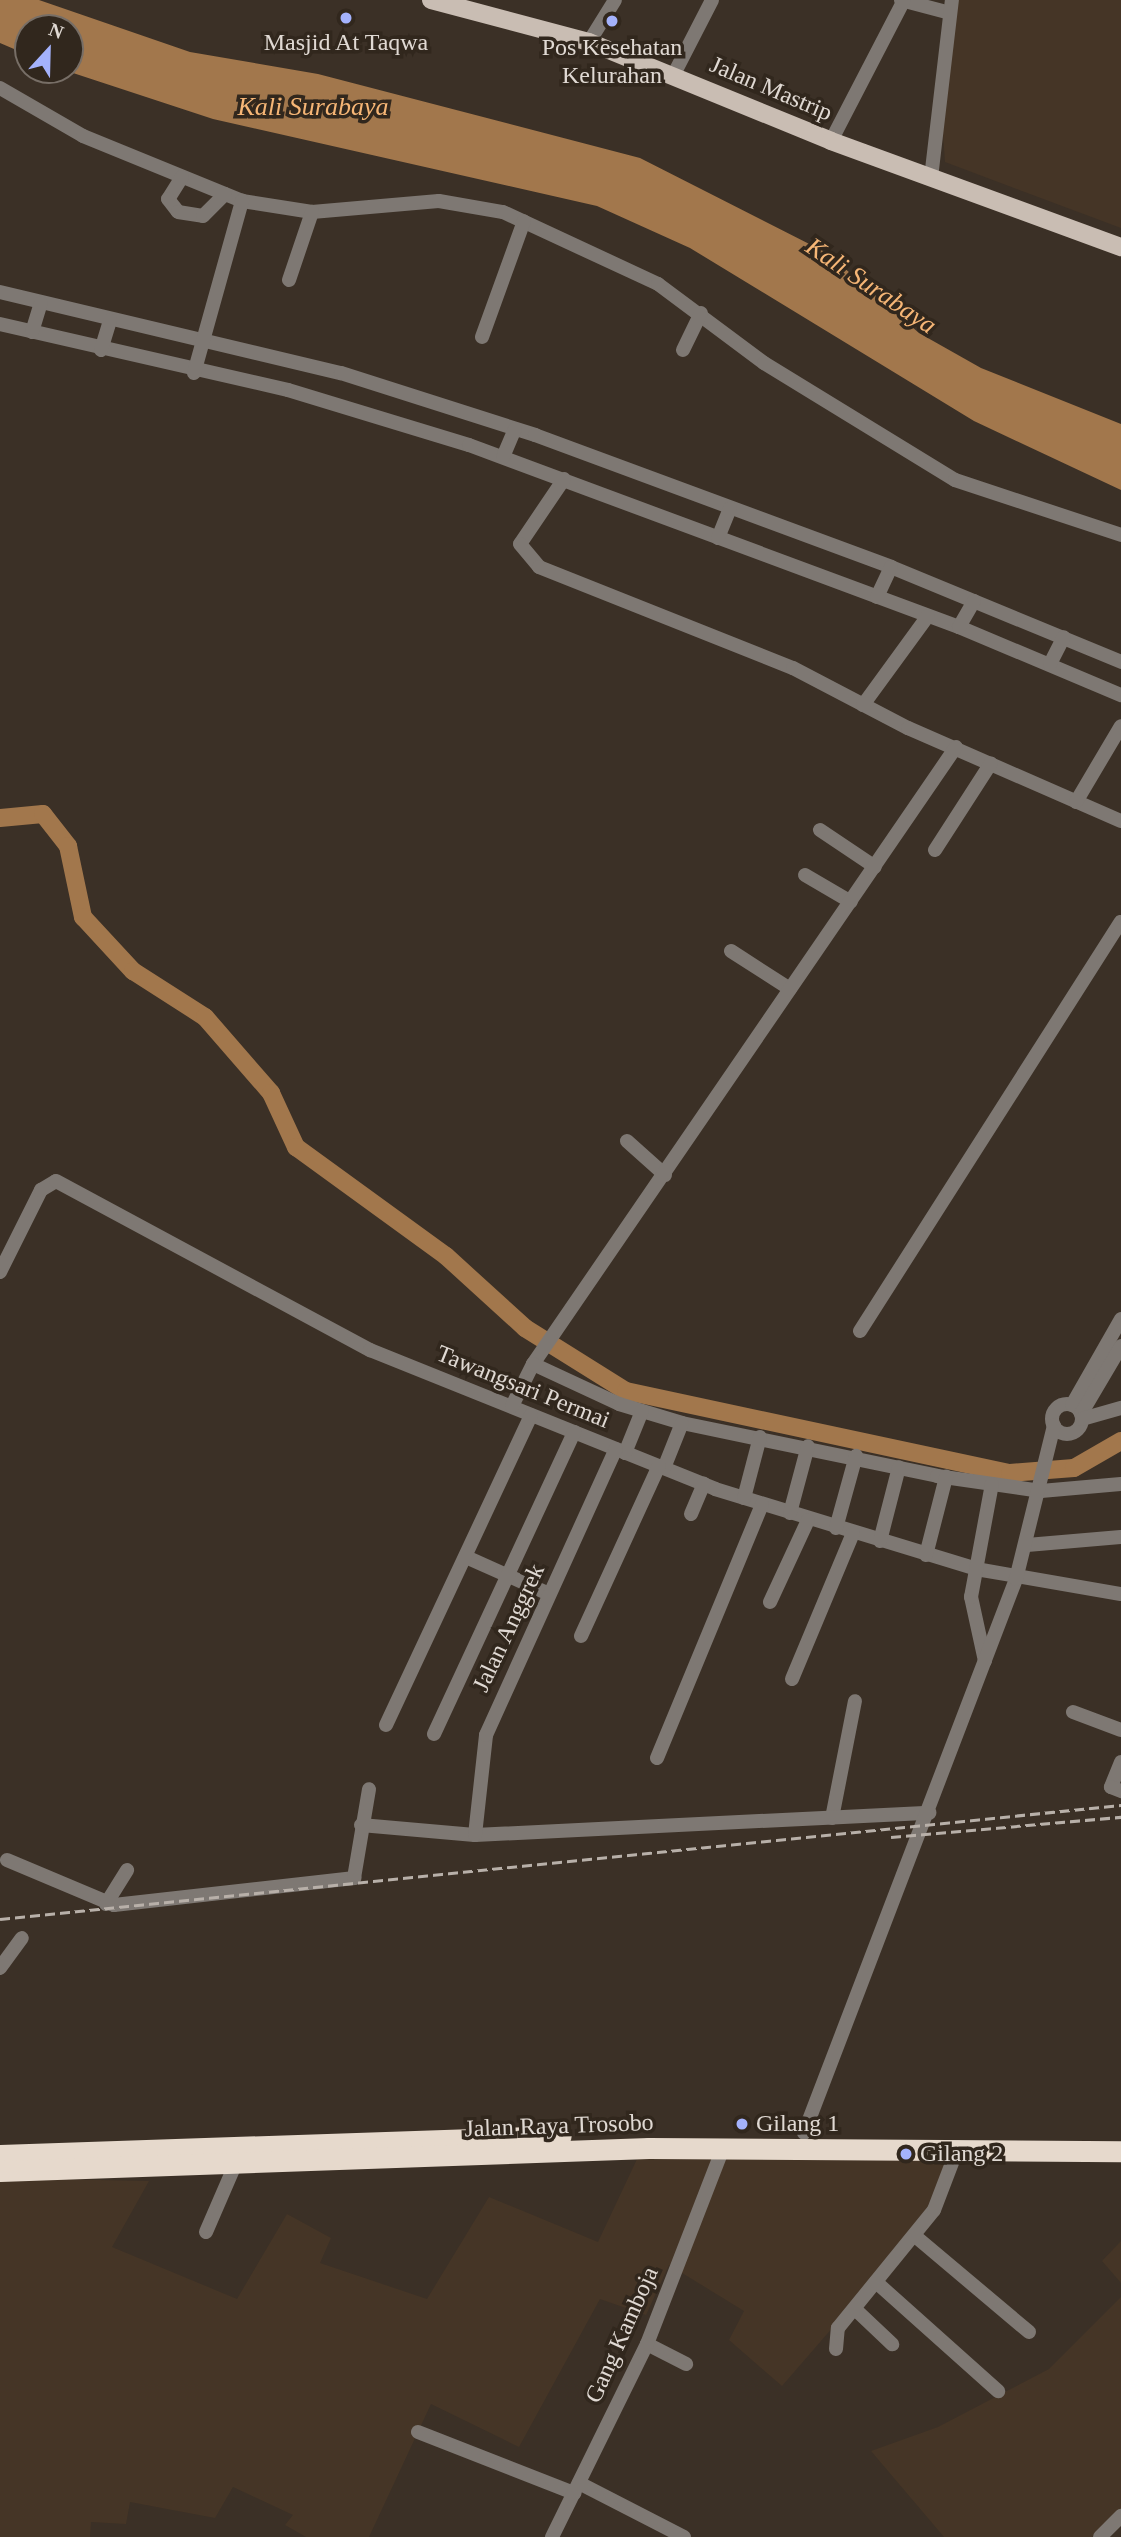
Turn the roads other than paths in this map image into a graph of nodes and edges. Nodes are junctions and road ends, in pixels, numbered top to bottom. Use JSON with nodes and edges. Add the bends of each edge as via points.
{"nodes":[{"id":1,"x":431,"y":0,"type":"edge"},
{"id":2,"x":615,"y":0,"type":"edge"},
{"id":3,"x":712,"y":0,"type":"edge"},
{"id":4,"x":902,"y":1,"type":"edge"},
{"id":5,"x":482,"y":5,"type":"edge"},
{"id":6,"x":949,"y":6,"type":"edge"},
{"id":7,"x":589,"y":42,"type":"junction"},
{"id":8,"x":674,"y":74,"type":"junction"},
{"id":9,"x":0,"y":88,"type":"edge"},
{"id":10,"x":831,"y":141,"type":"junction"},
{"id":11,"x":182,"y":177,"type":"junction"},
{"id":12,"x":931,"y":178,"type":"junction"},
{"id":13,"x":225,"y":194,"type":"junction"},
{"id":14,"x":242,"y":201,"type":"junction"},
{"id":15,"x":312,"y":212,"type":"junction"},
{"id":16,"x":524,"y":221,"type":"junction"},
{"id":17,"x":1121,"y":247,"type":"edge"},
{"id":18,"x":289,"y":279,"type":"dead end"},
{"id":19,"x":0,"y":292,"type":"edge"},
{"id":20,"x":40,"y":306,"type":"junction"},
{"id":21,"x":701,"y":313,"type":"junction"},
{"id":22,"x":109,"y":323,"type":"junction"},
{"id":23,"x":0,"y":324,"type":"edge"},
{"id":24,"x":33,"y":331,"type":"junction"},
{"id":25,"x":482,"y":337,"type":"dead end"},
{"id":26,"x":200,"y":342,"type":"junction"},
{"id":27,"x":101,"y":348,"type":"junction"},
{"id":28,"x":683,"y":350,"type":"dead end"},
{"id":29,"x":194,"y":369,"type":"junction"},
{"id":30,"x":514,"y":430,"type":"junction"},
{"id":31,"x":504,"y":454,"type":"junction"},
{"id":32,"x":564,"y":479,"type":"junction"},
{"id":33,"x":729,"y":509,"type":"junction"},
{"id":34,"x":719,"y":535,"type":"junction"},
{"id":35,"x":1121,"y":535,"type":"edge"},
{"id":36,"x":890,"y":569,"type":"junction"},
{"id":37,"x":878,"y":594,"type":"junction"},
{"id":38,"x":973,"y":602,"type":"junction"},
{"id":39,"x":928,"y":616,"type":"junction"},
{"id":40,"x":961,"y":626,"type":"junction"},
{"id":41,"x":1063,"y":639,"type":"junction"},
{"id":42,"x":1051,"y":662,"type":"junction"},
{"id":43,"x":1121,"y":662,"type":"edge"},
{"id":44,"x":1121,"y":695,"type":"edge"},
{"id":45,"x":863,"y":705,"type":"junction"},
{"id":46,"x":1121,"y":726,"type":"edge"},
{"id":47,"x":956,"y":747,"type":"junction"},
{"id":48,"x":991,"y":763,"type":"junction"},
{"id":49,"x":1076,"y":802,"type":"junction"},
{"id":50,"x":1121,"y":821,"type":"edge"},
{"id":51,"x":820,"y":830,"type":"dead end"},
{"id":52,"x":934,"y":850,"type":"dead end"},
{"id":53,"x":875,"y":867,"type":"junction"},
{"id":54,"x":805,"y":875,"type":"dead end"},
{"id":55,"x":851,"y":902,"type":"junction"},
{"id":56,"x":1121,"y":922,"type":"edge"},
{"id":57,"x":732,"y":951,"type":"dead end"},
{"id":58,"x":790,"y":989,"type":"junction"},
{"id":59,"x":627,"y":1141,"type":"dead end"},
{"id":60,"x":665,"y":1175,"type":"junction"},
{"id":61,"x":0,"y":1272,"type":"edge"},
{"id":62,"x":1121,"y":1319,"type":"edge"},
{"id":63,"x":860,"y":1331,"type":"dead end"},
{"id":64,"x":1121,"y":1346,"type":"edge"},
{"id":65,"x":535,"y":1361,"type":"junction"},
{"id":66,"x":512,"y":1406,"type":"junction"},
{"id":67,"x":1121,"y":1408,"type":"edge"},
{"id":68,"x":642,"y":1411,"type":"junction"},
{"id":69,"x":1078,"y":1413,"type":"junction"},
{"id":70,"x":531,"y":1415,"type":"junction"},
{"id":71,"x":682,"y":1423,"type":"junction"},
{"id":72,"x":1054,"y":1426,"type":"junction"},
{"id":73,"x":574,"y":1432,"type":"junction"},
{"id":74,"x":1072,"y":1433,"type":"junction"},
{"id":75,"x":760,"y":1437,"type":"junction"},
{"id":76,"x":808,"y":1446,"type":"junction"},
{"id":77,"x":621,"y":1451,"type":"junction"},
{"id":78,"x":1049,"y":1451,"type":"junction"},
{"id":79,"x":856,"y":1457,"type":"junction"},
{"id":80,"x":662,"y":1467,"type":"junction"},
{"id":81,"x":899,"y":1467,"type":"junction"},
{"id":82,"x":946,"y":1477,"type":"junction"},
{"id":83,"x":704,"y":1484,"type":"junction"},
{"id":84,"x":992,"y":1484,"type":"junction"},
{"id":85,"x":1121,"y":1484,"type":"edge"},
{"id":86,"x":1042,"y":1487,"type":"junction"},
{"id":87,"x":744,"y":1498,"type":"junction"},
{"id":88,"x":762,"y":1505,"type":"junction"},
{"id":89,"x":790,"y":1513,"type":"junction"},
{"id":90,"x":691,"y":1514,"type":"dead end"},
{"id":91,"x":808,"y":1520,"type":"junction"},
{"id":92,"x":836,"y":1528,"type":"junction"},
{"id":93,"x":853,"y":1533,"type":"junction"},
{"id":94,"x":1121,"y":1537,"type":"edge"},
{"id":95,"x":880,"y":1541,"type":"junction"},
{"id":96,"x":1027,"y":1545,"type":"junction"},
{"id":97,"x":926,"y":1555,"type":"junction"},
{"id":98,"x":466,"y":1557,"type":"junction"},
{"id":99,"x":976,"y":1569,"type":"junction"},
{"id":100,"x":508,"y":1576,"type":"junction"},
{"id":101,"x":1016,"y":1579,"type":"junction"},
{"id":102,"x":549,"y":1594,"type":"junction"},
{"id":103,"x":1121,"y":1594,"type":"edge"},
{"id":104,"x":770,"y":1602,"type":"dead end"},
{"id":105,"x":581,"y":1636,"type":"dead end"},
{"id":106,"x":985,"y":1661,"type":"junction"},
{"id":107,"x":792,"y":1679,"type":"dead end"},
{"id":108,"x":855,"y":1700,"type":"dead end"},
{"id":109,"x":1073,"y":1712,"type":"dead end"},
{"id":110,"x":386,"y":1725,"type":"dead end"},
{"id":111,"x":1121,"y":1730,"type":"edge"},
{"id":112,"x":434,"y":1734,"type":"dead end"},
{"id":113,"x":657,"y":1758,"type":"dead end"},
{"id":114,"x":1121,"y":1762,"type":"edge"},
{"id":115,"x":369,"y":1790,"type":"dead end"},
{"id":116,"x":1121,"y":1791,"type":"edge"},
{"id":117,"x":929,"y":1813,"type":"junction"},
{"id":118,"x":832,"y":1818,"type":"junction"},
{"id":119,"x":361,"y":1825,"type":"junction"},
{"id":120,"x":475,"y":1835,"type":"junction"},
{"id":121,"x":7,"y":1860,"type":"dead end"},
{"id":122,"x":127,"y":1870,"type":"dead end"},
{"id":123,"x":106,"y":1904,"type":"junction"},
{"id":124,"x":22,"y":1938,"type":"dead end"},
{"id":125,"x":0,"y":1968,"type":"edge"},
{"id":126,"x":804,"y":2133,"type":"junction"},
{"id":127,"x":1121,"y":2137,"type":"edge"},
{"id":128,"x":958,"y":2147,"type":"junction"},
{"id":129,"x":723,"y":2148,"type":"junction"},
{"id":130,"x":1121,"y":2151,"type":"edge"},
{"id":131,"x":298,"y":2152,"type":"junction"},
{"id":132,"x":272,"y":2153,"type":"junction"},
{"id":133,"x":0,"y":2155,"type":"edge"},
{"id":134,"x":235,"y":2165,"type":"junction"},
{"id":135,"x":0,"y":2171,"type":"edge"},
{"id":136,"x":206,"y":2232,"type":"dead end"},
{"id":137,"x":915,"y":2236,"type":"junction"},
{"id":138,"x":876,"y":2282,"type":"junction"},
{"id":139,"x":856,"y":2310,"type":"junction"},
{"id":140,"x":1029,"y":2332,"type":"dead end"},
{"id":141,"x":647,"y":2344,"type":"junction"},
{"id":142,"x":892,"y":2344,"type":"dead end"},
{"id":143,"x":836,"y":2349,"type":"dead end"},
{"id":144,"x":686,"y":2364,"type":"dead end"},
{"id":145,"x":998,"y":2391,"type":"dead end"},
{"id":146,"x":418,"y":2432,"type":"dead end"},
{"id":147,"x":577,"y":2488,"type":"junction"},
{"id":148,"x":1121,"y":2516,"type":"edge"},
{"id":149,"x":552,"y":2537,"type":"edge"},
{"id":150,"x":684,"y":2537,"type":"edge"},
{"id":151,"x":1100,"y":2537,"type":"edge"}],
"edges":[{"from":1,"to":5,"type":"main road","name":"Jalan Mastrip"},
{"from":2,"to":7,"type":"street"},
{"from":3,"to":8,"type":"street"},
{"from":4,"to":6,"type":"street"},
{"from":4,"to":10,"type":"street"},
{"from":5,"to":7,"type":"main road","name":"Jalan Mastrip"},
{"from":6,"to":12,"type":"street"},
{"from":7,"to":8,"type":"main road","name":"Jalan Mastrip"},
{"from":8,"to":10,"type":"main road","name":"Jalan Mastrip"},
{"from":9,"to":11,"type":"street","via":[[83,136]]},
{"from":10,"to":12,"type":"main road","name":"Jalan Mastrip"},
{"from":11,"to":13,"type":"street"},
{"from":11,"to":13,"type":"street","via":[[168,199],[178,212],[203,216]]},
{"from":12,"to":17,"type":"main road","name":"Jalan Mastrip"},
{"from":13,"to":14,"type":"street"},
{"from":14,"to":15,"type":"street"},
{"from":14,"to":26,"type":"street"},
{"from":15,"to":16,"type":"street","via":[[439,201],[490,207]]},
{"from":15,"to":18,"type":"street"},
{"from":16,"to":21,"type":"street","via":[[646,277]]},
{"from":16,"to":25,"type":"street"},
{"from":19,"to":20,"type":"street"},
{"from":20,"to":22,"type":"street"},
{"from":20,"to":24,"type":"street"},
{"from":21,"to":28,"type":"street"},
{"from":21,"to":35,"type":"street","via":[[764,363],[955,480]]},
{"from":22,"to":26,"type":"street"},
{"from":22,"to":27,"type":"street"},
{"from":23,"to":24,"type":"street"},
{"from":24,"to":27,"type":"street"},
{"from":26,"to":29,"type":"street"},
{"from":26,"to":30,"type":"street","via":[[341,373]]},
{"from":27,"to":29,"type":"street"},
{"from":29,"to":31,"type":"street","via":[[354,407]]},
{"from":30,"to":31,"type":"street"},
{"from":30,"to":33,"type":"street"},
{"from":31,"to":32,"type":"street"},
{"from":32,"to":34,"type":"street"},
{"from":32,"to":45,"type":"street","via":[[520,544],[539,567],[793,668]]},
{"from":33,"to":34,"type":"street"},
{"from":33,"to":36,"type":"street"},
{"from":34,"to":37,"type":"street"},
{"from":36,"to":37,"type":"street"},
{"from":36,"to":38,"type":"street"},
{"from":37,"to":39,"type":"street"},
{"from":38,"to":40,"type":"street"},
{"from":38,"to":41,"type":"street"},
{"from":39,"to":40,"type":"street"},
{"from":39,"to":45,"type":"street"},
{"from":40,"to":42,"type":"street"},
{"from":41,"to":42,"type":"street"},
{"from":41,"to":43,"type":"street"},
{"from":42,"to":44,"type":"street"},
{"from":45,"to":47,"type":"street"},
{"from":46,"to":49,"type":"street"},
{"from":47,"to":48,"type":"street"},
{"from":47,"to":53,"type":"street"},
{"from":48,"to":49,"type":"street"},
{"from":48,"to":52,"type":"street"},
{"from":49,"to":50,"type":"street"},
{"from":51,"to":53,"type":"street"},
{"from":53,"to":55,"type":"street"},
{"from":54,"to":55,"type":"street"},
{"from":55,"to":58,"type":"street"},
{"from":56,"to":63,"type":"street"},
{"from":57,"to":58,"type":"street"},
{"from":58,"to":60,"type":"street"},
{"from":59,"to":60,"type":"street"},
{"from":60,"to":65,"type":"street"},
{"from":61,"to":66,"type":"street","name":"Tawangsari Permai","via":[[41,1191],[52,1182],[72,1187],[370,1350]]},
{"from":62,"to":69,"type":"street"},
{"from":64,"to":69,"type":"street"},
{"from":65,"to":66,"type":"street"},
{"from":65,"to":68,"type":"street"},
{"from":66,"to":70,"type":"street","name":"Tawangsari Permai"},
{"from":67,"to":69,"type":"street"},
{"from":68,"to":71,"type":"street"},
{"from":68,"to":77,"type":"street","name":"Jalan Anggrek"},
{"from":69,"to":72,"type":"street","via":[[1056,1409]]},
{"from":69,"to":74,"type":"street"},
{"from":70,"to":73,"type":"street","name":"Tawangsari Permai"},
{"from":70,"to":98,"type":"street"},
{"from":71,"to":75,"type":"street"},
{"from":71,"to":80,"type":"street"},
{"from":72,"to":74,"type":"street"},
{"from":72,"to":78,"type":"street"},
{"from":73,"to":77,"type":"street","name":"Tawangsari Permai"},
{"from":73,"to":100,"type":"street"},
{"from":74,"to":78,"type":"street"},
{"from":75,"to":76,"type":"street"},
{"from":75,"to":87,"type":"street"},
{"from":76,"to":79,"type":"street"},
{"from":76,"to":89,"type":"street"},
{"from":77,"to":80,"type":"street","name":"Tawangsari Permai"},
{"from":77,"to":102,"type":"street","name":"Jalan Anggrek"},
{"from":78,"to":86,"type":"street"},
{"from":79,"to":81,"type":"street"},
{"from":79,"to":92,"type":"street"},
{"from":80,"to":83,"type":"street","name":"Tawangsari Permai"},
{"from":80,"to":105,"type":"street"},
{"from":81,"to":82,"type":"street"},
{"from":81,"to":95,"type":"street"},
{"from":82,"to":84,"type":"street"},
{"from":82,"to":97,"type":"street"},
{"from":83,"to":87,"type":"street","name":"Tawangsari Permai"},
{"from":83,"to":90,"type":"street"},
{"from":84,"to":86,"type":"street"},
{"from":84,"to":99,"type":"street"},
{"from":85,"to":86,"type":"street"},
{"from":86,"to":96,"type":"street"},
{"from":87,"to":88,"type":"street","name":"Tawangsari Permai"},
{"from":88,"to":89,"type":"street","name":"Tawangsari Permai"},
{"from":88,"to":113,"type":"street"},
{"from":89,"to":91,"type":"street","name":"Tawangsari Permai"},
{"from":91,"to":92,"type":"street","name":"Tawangsari Permai"},
{"from":91,"to":104,"type":"street"},
{"from":92,"to":93,"type":"street","name":"Tawangsari Permai"},
{"from":93,"to":95,"type":"street","name":"Tawangsari Permai"},
{"from":93,"to":107,"type":"street"},
{"from":94,"to":96,"type":"street"},
{"from":95,"to":97,"type":"street","name":"Tawangsari Permai"},
{"from":96,"to":101,"type":"street"},
{"from":97,"to":99,"type":"street","name":"Tawangsari Permai"},
{"from":98,"to":100,"type":"street"},
{"from":98,"to":110,"type":"street"},
{"from":99,"to":101,"type":"street","name":"Tawangsari Permai"},
{"from":99,"to":106,"type":"street","via":[[972,1614]]},
{"from":100,"to":102,"type":"street"},
{"from":100,"to":112,"type":"street"},
{"from":101,"to":103,"type":"street","name":"Tawangsari Permai"},
{"from":101,"to":106,"type":"street"},
{"from":102,"to":120,"type":"street","name":"Jalan Anggrek","via":[[486,1734]]},
{"from":106,"to":117,"type":"street"},
{"from":108,"to":118,"type":"street"},
{"from":109,"to":111,"type":"street"},
{"from":114,"to":116,"type":"street","via":[[1111,1787]]},
{"from":115,"to":119,"type":"street"},
{"from":117,"to":118,"type":"street"},
{"from":117,"to":126,"type":"street"},
{"from":118,"to":120,"type":"street"},
{"from":119,"to":120,"type":"street"},
{"from":119,"to":123,"type":"street","via":[[354,1878]]},
{"from":121,"to":123,"type":"street"},
{"from":122,"to":123,"type":"street"},
{"from":124,"to":125,"type":"street"},
{"from":126,"to":127,"type":"highway","name":"Jalan Raya Trosobo"},
{"from":126,"to":131,"type":"highway","name":"Jalan Raya Trosobo","via":[[466,2138]]},
{"from":128,"to":129,"type":"highway","name":"Jalan Raya Trosobo"},
{"from":128,"to":130,"type":"highway","name":"Jalan Raya Trosobo"},
{"from":128,"to":137,"type":"street","via":[[944,2192]]},
{"from":129,"to":131,"type":"highway","name":"Jalan Raya Trosobo"},
{"from":129,"to":141,"type":"street","name":"Gang Kamboja"},
{"from":131,"to":132,"type":"highway","name":"Jalan Raya Trosobo"},
{"from":132,"to":133,"type":"highway","name":"Jalan Raya Trosobo"},
{"from":132,"to":134,"type":"highway","name":"Jalan Raya Trosobo"},
{"from":134,"to":135,"type":"highway","name":"Jalan Raya Trosobo"},
{"from":134,"to":136,"type":"street"},
{"from":137,"to":138,"type":"street"},
{"from":137,"to":140,"type":"street"},
{"from":138,"to":139,"type":"street"},
{"from":138,"to":145,"type":"street"},
{"from":139,"to":142,"type":"street"},
{"from":139,"to":143,"type":"street","via":[[838,2328]]},
{"from":141,"to":144,"type":"street"},
{"from":141,"to":147,"type":"street","name":"Gang Kamboja"},
{"from":146,"to":147,"type":"street"},
{"from":147,"to":149,"type":"street","name":"Gang Kamboja"},
{"from":147,"to":150,"type":"street"},
{"from":148,"to":151,"type":"street"}]}
